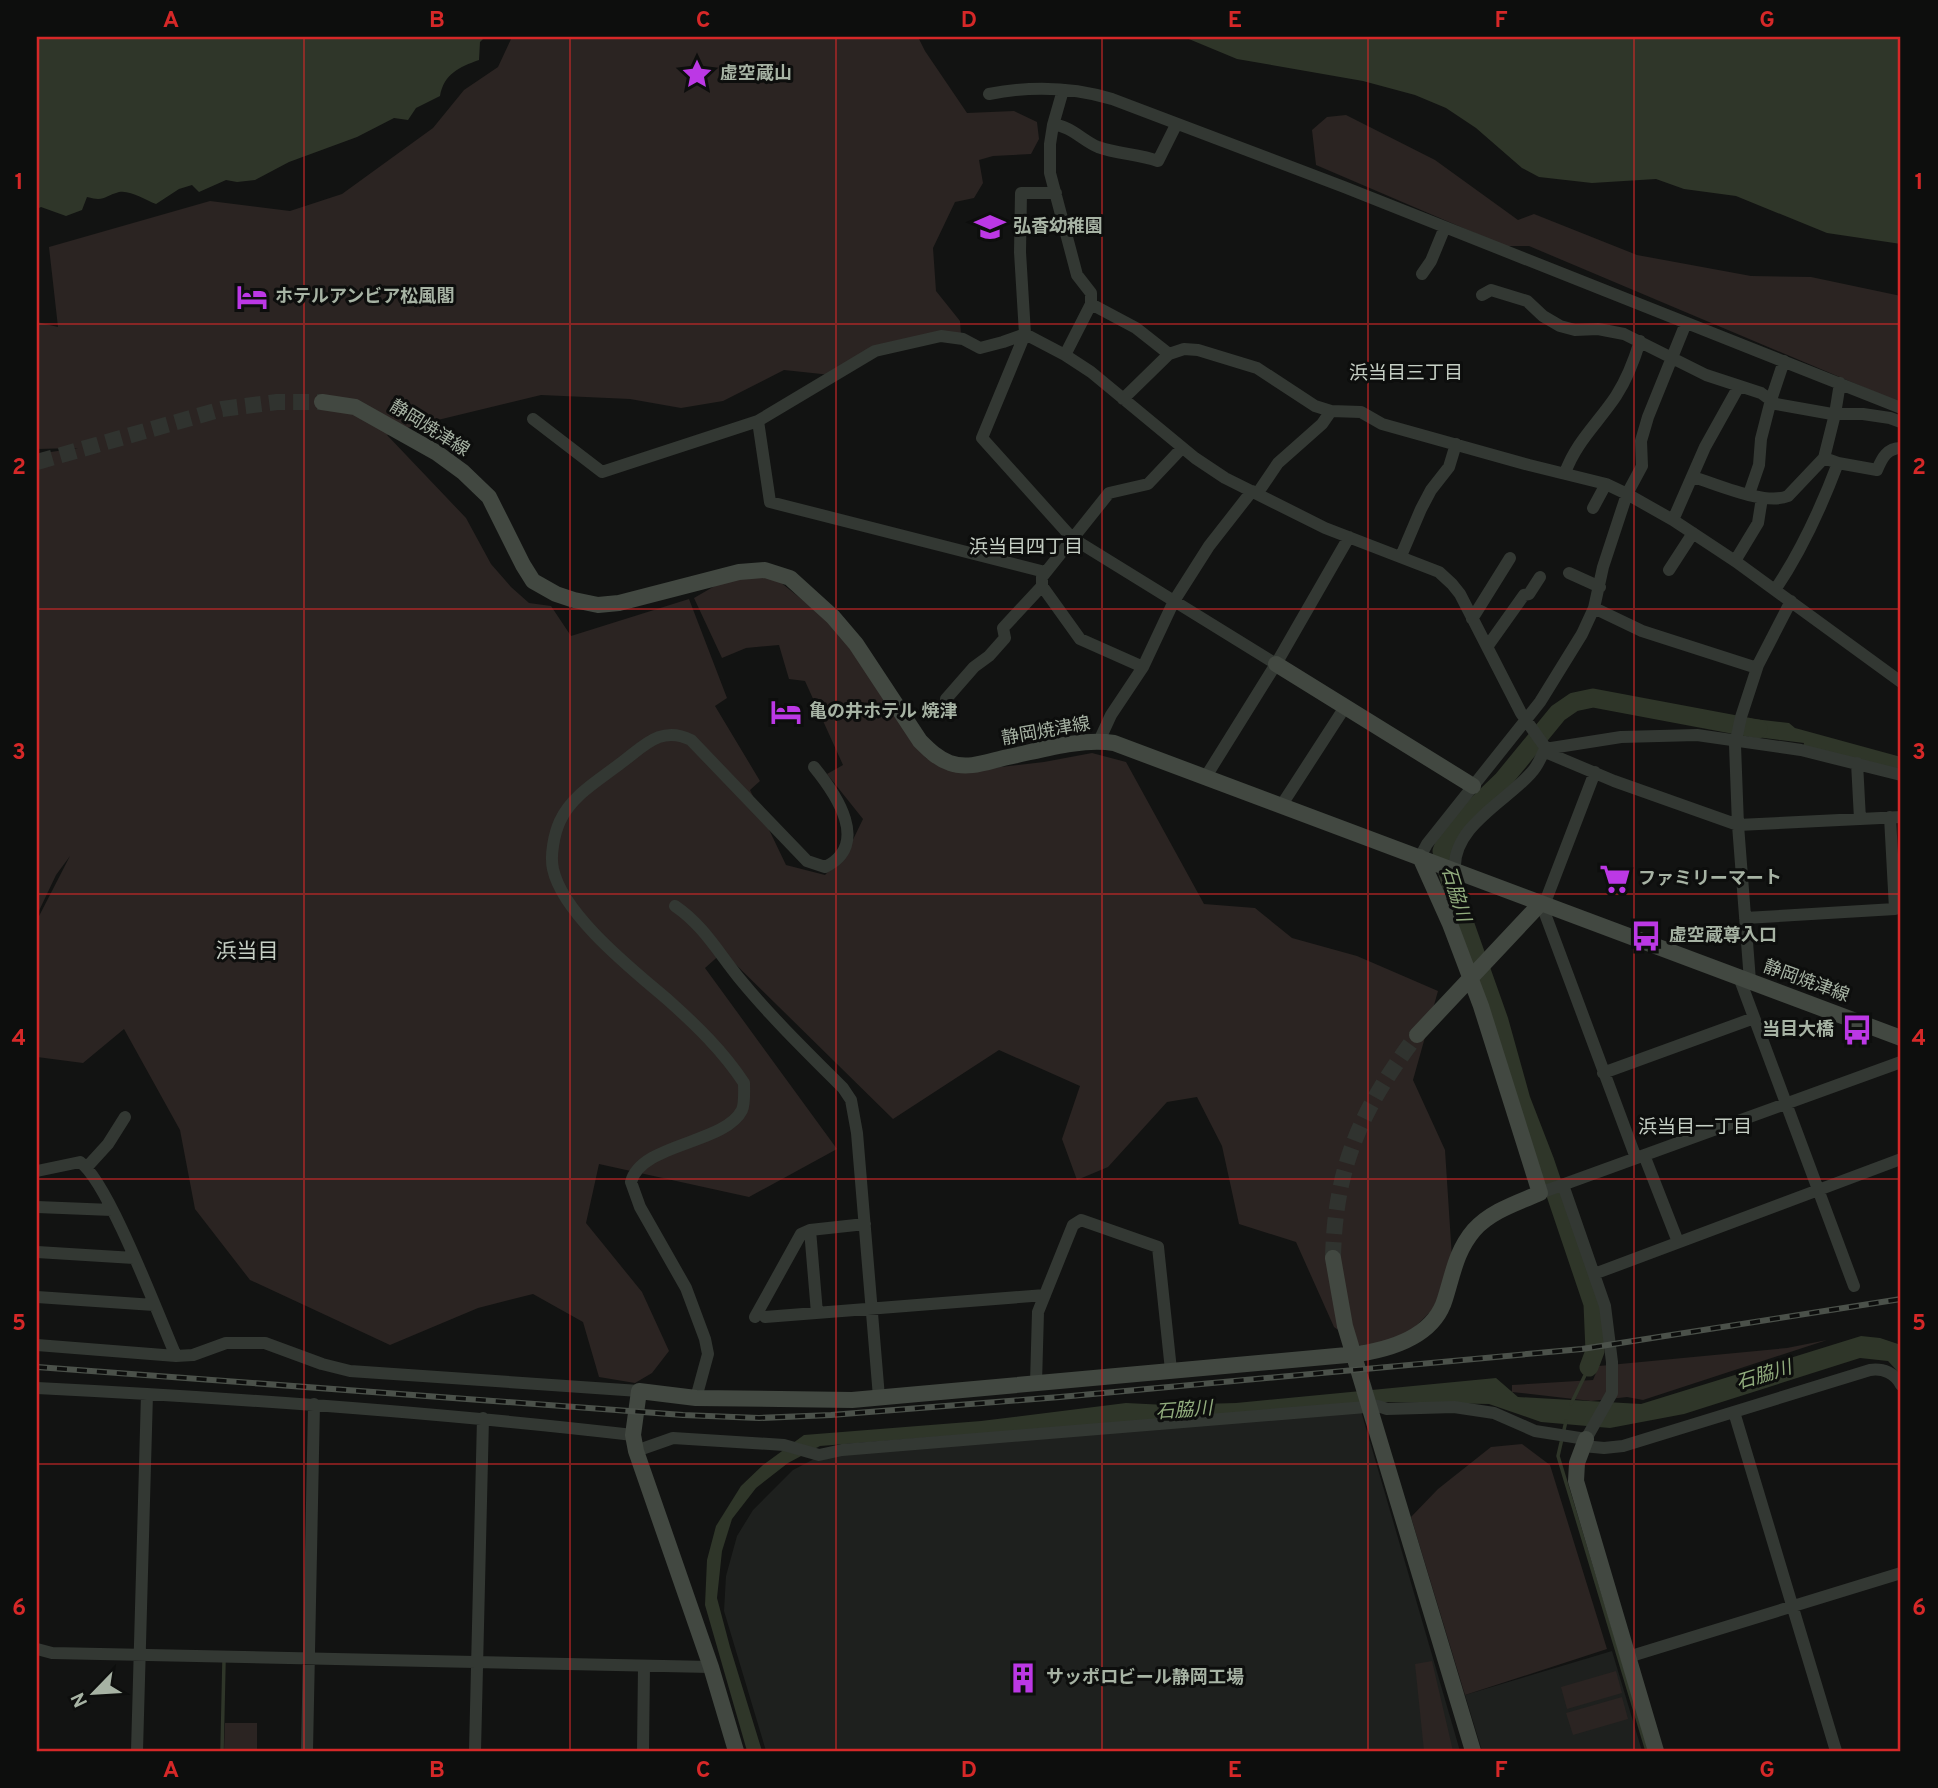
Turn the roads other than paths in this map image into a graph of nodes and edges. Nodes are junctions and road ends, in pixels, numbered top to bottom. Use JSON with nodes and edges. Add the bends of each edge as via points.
{"nodes":[{"id":1,"x":1063,"y":90,"type":"junction"},
{"id":2,"x":989,"y":94,"type":"dead end"},
{"id":3,"x":1053,"y":125,"type":"junction"},
{"id":4,"x":1176,"y":125,"type":"junction"},
{"id":5,"x":1056,"y":193,"type":"junction"},
{"id":6,"x":1445,"y":227,"type":"junction"},
{"id":7,"x":1422,"y":274,"type":"dead end"},
{"id":8,"x":1482,"y":295,"type":"dead end"},
{"id":9,"x":1091,"y":304,"type":"junction"},
{"id":10,"x":1686,"y":323,"type":"junction"},
{"id":11,"x":1025,"y":334,"type":"junction"},
{"id":12,"x":1640,"y":341,"type":"junction"},
{"id":13,"x":1169,"y":354,"type":"junction"},
{"id":14,"x":1065,"y":355,"type":"junction"},
{"id":15,"x":1671,"y":358,"type":"junction"},
{"id":16,"x":1784,"y":361,"type":"junction"},
{"id":17,"x":1840,"y":383,"type":"junction"},
{"id":18,"x":1739,"y":386,"type":"junction"},
{"id":19,"x":1123,"y":399,"type":"junction"},
{"id":20,"x":1771,"y":400,"type":"junction"},
{"id":21,"x":322,"y":402,"type":"tunnel mouth"},
{"id":22,"x":1901,"y":408,"type":"edge"},
{"id":23,"x":1331,"y":411,"type":"junction"},
{"id":24,"x":1835,"y":414,"type":"junction"},
{"id":25,"x":533,"y":419,"type":"dead end"},
{"id":26,"x":758,"y":421,"type":"junction"},
{"id":27,"x":1901,"y":422,"type":"edge"},
{"id":28,"x":1456,"y":444,"type":"junction"},
{"id":29,"x":1182,"y":447,"type":"junction"},
{"id":30,"x":1901,"y":448,"type":"edge"},
{"id":31,"x":1824,"y":458,"type":"junction"},
{"id":32,"x":1839,"y":463,"type":"junction"},
{"id":33,"x":1564,"y":473,"type":"junction"},
{"id":34,"x":1693,"y":477,"type":"junction"},
{"id":35,"x":1606,"y":484,"type":"junction"},
{"id":36,"x":1255,"y":492,"type":"junction"},
{"id":37,"x":1628,"y":494,"type":"junction"},
{"id":38,"x":1749,"y":494,"type":"junction"},
{"id":39,"x":1762,"y":498,"type":"junction"},
{"id":40,"x":1593,"y":508,"type":"dead end"},
{"id":41,"x":1672,"y":520,"type":"junction"},
{"id":42,"x":1693,"y":533,"type":"junction"},
{"id":43,"x":1349,"y":537,"type":"junction"},
{"id":44,"x":1072,"y":538,"type":"junction"},
{"id":45,"x":1401,"y":556,"type":"junction"},
{"id":46,"x":1510,"y":558,"type":"dead end"},
{"id":47,"x":1735,"y":561,"type":"junction"},
{"id":48,"x":1670,"y":570,"type":"dead end"},
{"id":49,"x":1045,"y":572,"type":"junction"},
{"id":50,"x":1569,"y":573,"type":"dead end"},
{"id":51,"x":1540,"y":577,"type":"dead end"},
{"id":52,"x":1042,"y":586,"type":"junction"},
{"id":53,"x":1600,"y":587,"type":"junction"},
{"id":54,"x":1775,"y":590,"type":"junction"},
{"id":55,"x":1174,"y":601,"type":"junction"},
{"id":56,"x":1791,"y":601,"type":"junction"},
{"id":57,"x":1594,"y":608,"type":"junction"},
{"id":58,"x":1472,"y":619,"type":"junction"},
{"id":59,"x":1487,"y":647,"type":"junction"},
{"id":60,"x":1276,"y":664,"type":"junction"},
{"id":61,"x":1143,"y":667,"type":"junction"},
{"id":62,"x":1757,"y":668,"type":"junction"},
{"id":63,"x":1901,"y":682,"type":"edge"},
{"id":64,"x":946,"y":699,"type":"dead end"},
{"id":65,"x":1345,"y":707,"type":"junction"},
{"id":66,"x":1525,"y":720,"type":"junction"},
{"id":67,"x":1736,"y":739,"type":"junction"},
{"id":68,"x":1099,"y":741,"type":"junction"},
{"id":69,"x":1545,"y":749,"type":"junction"},
{"id":70,"x":1857,"y":763,"type":"junction"},
{"id":71,"x":814,"y":767,"type":"dead end"},
{"id":72,"x":1595,"y":772,"type":"junction"},
{"id":73,"x":1901,"y":775,"type":"edge"},
{"id":74,"x":1205,"y":778,"type":"junction"},
{"id":75,"x":1473,"y":786,"type":"junction"},
{"id":76,"x":1281,"y":806,"type":"junction"},
{"id":77,"x":1896,"y":817,"type":"edge"},
{"id":78,"x":1860,"y":819,"type":"junction"},
{"id":79,"x":1738,"y":825,"type":"junction"},
{"id":80,"x":1426,"y":860,"type":"junction"},
{"id":81,"x":1453,"y":870,"type":"junction"},
{"id":82,"x":1543,"y":904,"type":"junction"},
{"id":83,"x":675,"y":906,"type":"dead end"},
{"id":84,"x":1745,"y":918,"type":"junction"},
{"id":85,"x":1476,"y":972,"type":"junction"},
{"id":86,"x":1745,"y":979,"type":"junction"},
{"id":87,"x":1754,"y":1018,"type":"junction"},
{"id":88,"x":1417,"y":1035,"type":"tunnel mouth"},
{"id":89,"x":1901,"y":1038,"type":"edge"},
{"id":90,"x":1901,"y":1062,"type":"edge"},
{"id":91,"x":1603,"y":1073,"type":"junction"},
{"id":92,"x":1785,"y":1104,"type":"junction"},
{"id":93,"x":125,"y":1117,"type":"dead end"},
{"id":94,"x":1640,"y":1157,"type":"junction"},
{"id":95,"x":1901,"y":1159,"type":"edge"},
{"id":96,"x":87,"y":1167,"type":"junction"},
{"id":97,"x":37,"y":1171,"type":"edge"},
{"id":98,"x":1563,"y":1185,"type":"junction"},
{"id":99,"x":1818,"y":1190,"type":"junction"},
{"id":100,"x":1540,"y":1193,"type":"junction"},
{"id":101,"x":37,"y":1206,"type":"edge"},
{"id":102,"x":113,"y":1210,"type":"junction"},
{"id":103,"x":864,"y":1224,"type":"junction"},
{"id":104,"x":810,"y":1230,"type":"junction"},
{"id":105,"x":1678,"y":1242,"type":"junction"},
{"id":106,"x":37,"y":1251,"type":"edge"},
{"id":107,"x":134,"y":1258,"type":"junction"},
{"id":108,"x":1333,"y":1258,"type":"tunnel mouth"},
{"id":109,"x":1594,"y":1274,"type":"junction"},
{"id":110,"x":1854,"y":1286,"type":"dead end"},
{"id":111,"x":1045,"y":1294,"type":"junction"},
{"id":112,"x":37,"y":1297,"type":"edge"},
{"id":113,"x":154,"y":1305,"type":"junction"},
{"id":114,"x":872,"y":1308,"type":"junction"},
{"id":115,"x":817,"y":1312,"type":"junction"},
{"id":116,"x":37,"y":1345,"type":"edge"},
{"id":117,"x":176,"y":1356,"type":"junction"},
{"id":118,"x":1171,"y":1370,"type":"junction"},
{"id":119,"x":1036,"y":1383,"type":"junction"},
{"id":120,"x":1901,"y":1385,"type":"edge"},
{"id":121,"x":37,"y":1388,"type":"edge"},
{"id":122,"x":639,"y":1391,"type":"junction"},
{"id":123,"x":147,"y":1394,"type":"junction"},
{"id":124,"x":879,"y":1397,"type":"junction"},
{"id":125,"x":696,"y":1398,"type":"junction"},
{"id":126,"x":314,"y":1404,"type":"junction"},
{"id":127,"x":1734,"y":1412,"type":"junction"},
{"id":128,"x":483,"y":1418,"type":"junction"},
{"id":129,"x":1580,"y":1441,"type":"junction"},
{"id":130,"x":634,"y":1443,"type":"junction"},
{"id":131,"x":1901,"y":1573,"type":"edge"},
{"id":132,"x":1792,"y":1607,"type":"junction"},
{"id":133,"x":37,"y":1649,"type":"edge"},
{"id":134,"x":140,"y":1654,"type":"junction"},
{"id":135,"x":1628,"y":1657,"type":"junction"},
{"id":136,"x":308,"y":1658,"type":"junction"},
{"id":137,"x":477,"y":1662,"type":"junction"},
{"id":138,"x":644,"y":1666,"type":"junction"},
{"id":139,"x":711,"y":1667,"type":"junction"},
{"id":140,"x":137,"y":1751,"type":"edge"},
{"id":141,"x":307,"y":1751,"type":"edge"},
{"id":142,"x":475,"y":1751,"type":"edge"},
{"id":143,"x":643,"y":1751,"type":"edge"},
{"id":144,"x":736,"y":1751,"type":"edge"},
{"id":145,"x":1473,"y":1751,"type":"edge"},
{"id":146,"x":1656,"y":1751,"type":"edge"},
{"id":147,"x":1836,"y":1751,"type":"edge"}],
"edges":[{"from":1,"to":2,"type":"street","via":[[1030,88]]},
{"from":1,"to":3,"type":"street"},
{"from":1,"to":4,"type":"street","via":[[1112,99]]},
{"from":3,"to":4,"type":"street","via":[[1061,125],[1100,148],[1158,161]]},
{"from":3,"to":5,"type":"street","via":[[1049,173]]},
{"from":4,"to":6,"type":"street"},
{"from":5,"to":9,"type":"street","via":[[1077,275],[1091,293]]},
{"from":5,"to":11,"type":"street","via":[[1021,192]]},
{"from":6,"to":7,"type":"street"},
{"from":6,"to":10,"type":"street"},
{"from":8,"to":12,"type":"street","via":[[1491,290],[1527,301],[1560,327],[1598,329]]},
{"from":9,"to":13,"type":"street","via":[[1136,328]]},
{"from":9,"to":14,"type":"street"},
{"from":10,"to":15,"type":"street"},
{"from":10,"to":16,"type":"street"},
{"from":11,"to":14,"type":"street"},
{"from":11,"to":26,"type":"street","via":[[980,348],[963,339],[941,336],[876,351]]},
{"from":11,"to":44,"type":"street","via":[[982,438]]},
{"from":12,"to":15,"type":"street"},
{"from":12,"to":33,"type":"street","via":[[1625,381],[1572,454]]},
{"from":13,"to":19,"type":"street"},
{"from":13,"to":23,"type":"street","via":[[1198,351],[1257,368]]},
{"from":14,"to":19,"type":"street"},
{"from":15,"to":18,"type":"street"},
{"from":15,"to":37,"type":"street","via":[[1641,441],[1642,466]]},
{"from":16,"to":17,"type":"street"},
{"from":16,"to":20,"type":"street"},
{"from":17,"to":22,"type":"street"},
{"from":17,"to":24,"type":"street"},
{"from":18,"to":20,"type":"street"},
{"from":18,"to":34,"type":"street"},
{"from":19,"to":29,"type":"street"},
{"from":20,"to":24,"type":"street"},
{"from":20,"to":38,"type":"street"},
{"from":21,"to":68,"type":"street","name":"静岡焼津線","via":[[355,407],[463,472],[489,497],[533,581],[556,594],[598,605],[619,603],[739,572],[765,570],[790,578],[833,617],[920,741],[951,764],[970,766]]},
{"from":23,"to":28,"type":"street","via":[[1361,412],[1382,424]]},
{"from":23,"to":36,"type":"street"},
{"from":24,"to":27,"type":"street"},
{"from":24,"to":31,"type":"street"},
{"from":25,"to":26,"type":"street","via":[[602,472]]},
{"from":26,"to":49,"type":"street","via":[[770,502]]},
{"from":28,"to":33,"type":"street"},
{"from":28,"to":45,"type":"street","via":[[1449,467],[1431,490]]},
{"from":29,"to":36,"type":"street","via":[[1225,478]]},
{"from":29,"to":44,"type":"street","via":[[1148,484],[1109,494]]},
{"from":30,"to":32,"type":"street","via":[[1888,452],[1877,470]]},
{"from":31,"to":32,"type":"street"},
{"from":31,"to":39,"type":"street","via":[[1788,496]]},
{"from":32,"to":54,"type":"street","via":[[1797,556]]},
{"from":33,"to":35,"type":"street"},
{"from":34,"to":38,"type":"street"},
{"from":34,"to":41,"type":"street"},
{"from":35,"to":37,"type":"street"},
{"from":35,"to":40,"type":"street"},
{"from":36,"to":43,"type":"street"},
{"from":36,"to":55,"type":"street","via":[[1209,546]]},
{"from":37,"to":41,"type":"street"},
{"from":37,"to":53,"type":"street"},
{"from":38,"to":39,"type":"street"},
{"from":39,"to":47,"type":"street","via":[[1758,523]]},
{"from":41,"to":42,"type":"street"},
{"from":42,"to":47,"type":"street"},
{"from":42,"to":48,"type":"street"},
{"from":43,"to":45,"type":"street"},
{"from":43,"to":60,"type":"street"},
{"from":44,"to":49,"type":"street"},
{"from":44,"to":55,"type":"street"},
{"from":45,"to":58,"type":"street","via":[[1429,566],[1452,584]]},
{"from":46,"to":58,"type":"street"},
{"from":47,"to":54,"type":"street"},
{"from":49,"to":52,"type":"street"},
{"from":50,"to":53,"type":"street"},
{"from":51,"to":59,"type":"street"},
{"from":52,"to":61,"type":"street","via":[[1080,639]]},
{"from":52,"to":64,"type":"street","via":[[1003,628],[1005,638]]},
{"from":53,"to":57,"type":"street"},
{"from":54,"to":56,"type":"street"},
{"from":55,"to":60,"type":"street"},
{"from":55,"to":61,"type":"street"},
{"from":56,"to":62,"type":"street"},
{"from":56,"to":63,"type":"street"},
{"from":57,"to":62,"type":"street","via":[[1642,631]]},
{"from":57,"to":66,"type":"street","via":[[1555,681]]},
{"from":58,"to":59,"type":"street"},
{"from":59,"to":66,"type":"street"},
{"from":60,"to":65,"type":"street"},
{"from":60,"to":74,"type":"street"},
{"from":61,"to":68,"type":"street"},
{"from":62,"to":67,"type":"street"},
{"from":65,"to":75,"type":"street"},
{"from":65,"to":76,"type":"street"},
{"from":66,"to":69,"type":"street"},
{"from":66,"to":75,"type":"street"},
{"from":67,"to":69,"type":"street","via":[[1621,737]]},
{"from":67,"to":70,"type":"street"},
{"from":67,"to":79,"type":"street"},
{"from":68,"to":74,"type":"street","name":"静岡焼津線"},
{"from":69,"to":72,"type":"street"},
{"from":69,"to":81,"type":"street","via":[[1529,776],[1495,803],[1457,847]]},
{"from":70,"to":73,"type":"street"},
{"from":70,"to":78,"type":"street"},
{"from":71,"to":125,"type":"street","via":[[831,788],[848,833],[841,855],[825,867],[807,860],[691,740],[666,734],[579,795],[559,822],[552,854],[561,888],[581,918],[702,1032],[744,1083],[743,1108],[734,1119],[649,1160],[631,1182],[640,1208],[686,1288],[705,1339],[708,1354]]},
{"from":72,"to":79,"type":"street"},
{"from":72,"to":82,"type":"street"},
{"from":74,"to":76,"type":"street","name":"静岡焼津線"},
{"from":75,"to":80,"type":"street","via":[[1427,844]]},
{"from":76,"to":80,"type":"street","name":"静岡焼津線"},
{"from":77,"to":78,"type":"street"},
{"from":77,"to":84,"type":"street","via":[[1895,909]]},
{"from":78,"to":79,"type":"street"},
{"from":79,"to":84,"type":"street"},
{"from":80,"to":81,"type":"street","name":"静岡焼津線"},
{"from":80,"to":85,"type":"street","via":[[1450,924]]},
{"from":81,"to":82,"type":"street","name":"静岡焼津線"},
{"from":82,"to":85,"type":"street"},
{"from":82,"to":86,"type":"street","name":"静岡焼津線"},
{"from":82,"to":91,"type":"street"},
{"from":83,"to":103,"type":"street","via":[[704,931],[739,978],[851,1100]]},
{"from":84,"to":86,"type":"street"},
{"from":85,"to":88,"type":"street"},
{"from":85,"to":100,"type":"street"},
{"from":86,"to":87,"type":"street"},
{"from":86,"to":89,"type":"street","name":"静岡焼津線"},
{"from":87,"to":91,"type":"street"},
{"from":87,"to":92,"type":"street"},
{"from":90,"to":92,"type":"street"},
{"from":91,"to":94,"type":"street"},
{"from":92,"to":94,"type":"street"},
{"from":92,"to":99,"type":"street"},
{"from":93,"to":96,"type":"street"},
{"from":94,"to":98,"type":"street"},
{"from":94,"to":105,"type":"street"},
{"from":95,"to":99,"type":"street"},
{"from":96,"to":97,"type":"street","via":[[80,1162]]},
{"from":96,"to":102,"type":"street"},
{"from":98,"to":100,"type":"street"},
{"from":98,"to":109,"type":"street"},
{"from":99,"to":105,"type":"street"},
{"from":99,"to":110,"type":"street"},
{"from":100,"to":118,"type":"street","via":[[1502,1209],[1475,1228],[1457,1255],[1440,1311],[1402,1343],[1358,1354]]},
{"from":101,"to":102,"type":"street"},
{"from":102,"to":107,"type":"street"},
{"from":103,"to":104,"type":"street"},
{"from":103,"to":114,"type":"street"},
{"from":104,"to":115,"type":"street"},
{"from":104,"to":115,"type":"street","via":[[801,1234],[760,1317]]},
{"from":105,"to":109,"type":"street"},
{"from":106,"to":107,"type":"street"},
{"from":107,"to":113,"type":"street"},
{"from":108,"to":145,"type":"street","via":[[1345,1326]]},
{"from":109,"to":129,"type":"street","via":[[1605,1306],[1612,1393]]},
{"from":111,"to":114,"type":"street"},
{"from":111,"to":118,"type":"street","via":[[1073,1225],[1081,1220],[1158,1247]]},
{"from":111,"to":119,"type":"street","via":[[1038,1312]]},
{"from":112,"to":113,"type":"street"},
{"from":113,"to":117,"type":"street"},
{"from":114,"to":115,"type":"street"},
{"from":114,"to":124,"type":"street"},
{"from":116,"to":117,"type":"street"},
{"from":117,"to":122,"type":"street","via":[[226,1343],[265,1343],[350,1371]]},
{"from":118,"to":119,"type":"street"},
{"from":119,"to":124,"type":"street"},
{"from":120,"to":127,"type":"street","via":[[1885,1370],[1870,1370]]},
{"from":121,"to":123,"type":"street"},
{"from":122,"to":125,"type":"street"},
{"from":122,"to":130,"type":"street"},
{"from":123,"to":126,"type":"street"},
{"from":123,"to":134,"type":"street"},
{"from":124,"to":125,"type":"street"},
{"from":126,"to":128,"type":"street"},
{"from":126,"to":136,"type":"street"},
{"from":127,"to":129,"type":"street","via":[[1623,1446],[1604,1448]]},
{"from":127,"to":132,"type":"street"},
{"from":128,"to":130,"type":"street"},
{"from":128,"to":137,"type":"street"},
{"from":129,"to":130,"type":"street","via":[[1535,1431],[1494,1413],[1454,1407],[1378,1406],[819,1455],[785,1445],[673,1438]]},
{"from":129,"to":135,"type":"street","via":[[1576,1481]]},
{"from":130,"to":139,"type":"street"},
{"from":131,"to":132,"type":"street"},
{"from":132,"to":135,"type":"street"},
{"from":132,"to":147,"type":"street"},
{"from":133,"to":134,"type":"street"},
{"from":134,"to":136,"type":"street"},
{"from":134,"to":140,"type":"street"},
{"from":135,"to":146,"type":"street"},
{"from":136,"to":137,"type":"street"},
{"from":136,"to":141,"type":"street"},
{"from":137,"to":138,"type":"street"},
{"from":137,"to":142,"type":"street"},
{"from":138,"to":139,"type":"street"},
{"from":138,"to":143,"type":"street"},
{"from":139,"to":144,"type":"street"}]}
